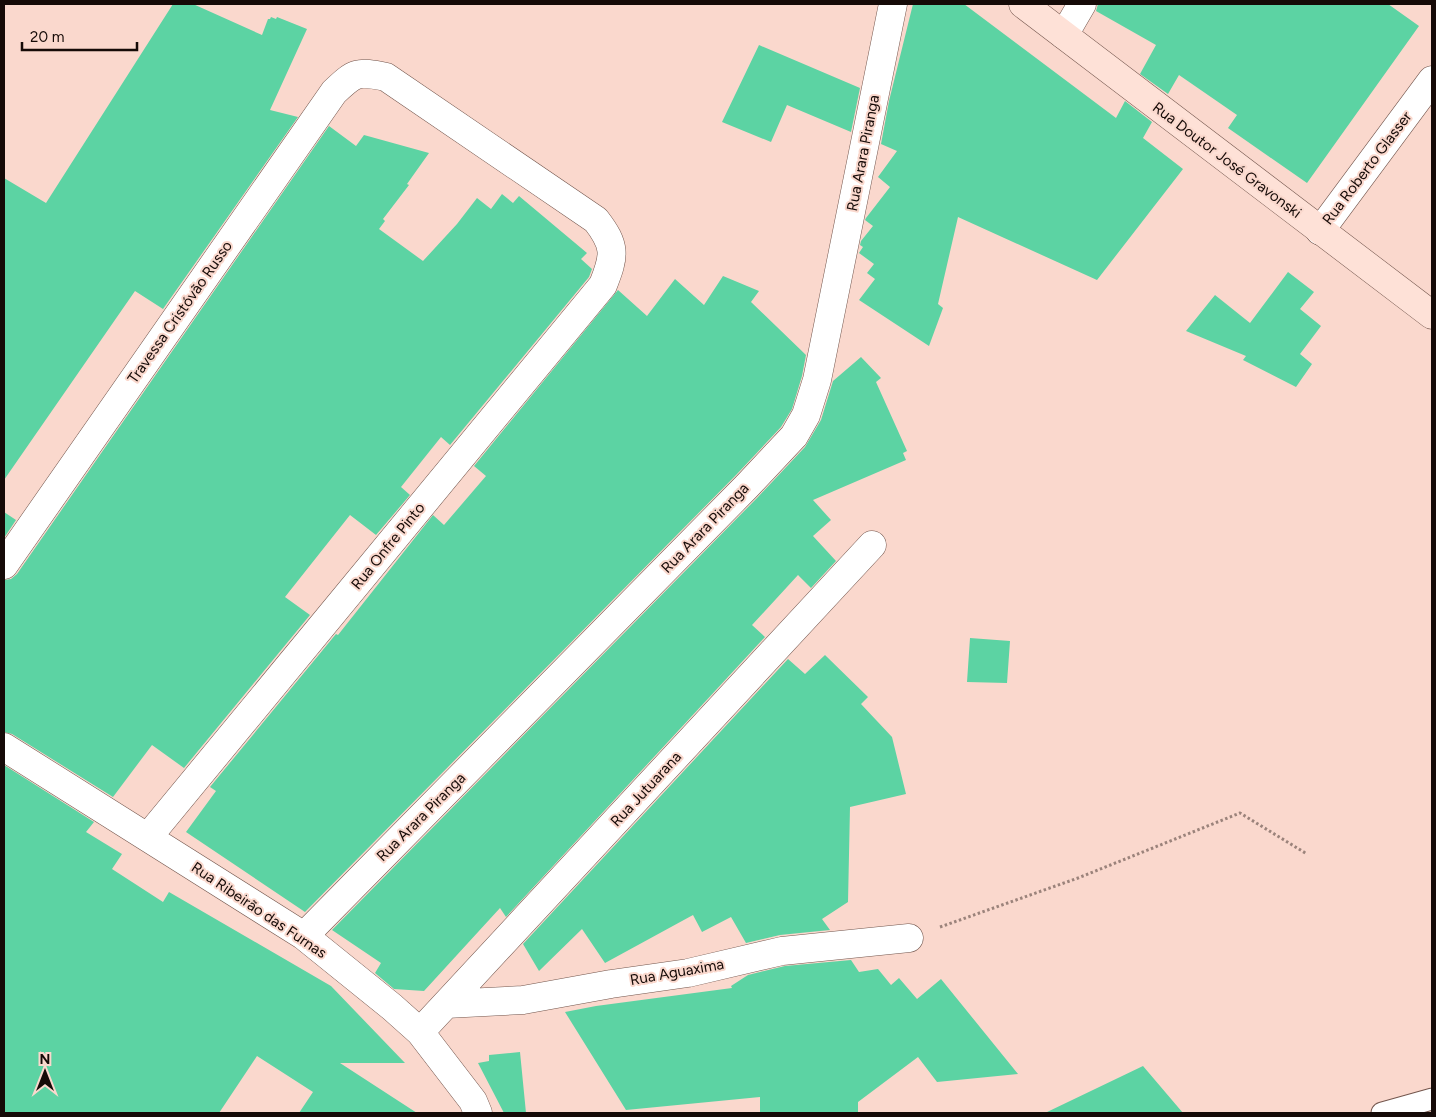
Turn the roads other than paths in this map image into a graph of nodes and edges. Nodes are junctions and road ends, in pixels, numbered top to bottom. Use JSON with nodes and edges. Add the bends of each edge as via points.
{"nodes":[{"id":1,"x":893,"y":4,"type":"edge"},
{"id":2,"x":1023,"y":4,"type":"edge"},
{"id":3,"x":1082,"y":4,"type":"edge"},
{"id":4,"x":1064,"y":35,"type":"junction"},
{"id":5,"x":1432,"y":80,"type":"edge"},
{"id":6,"x":1320,"y":231,"type":"junction"},
{"id":7,"x":612,"y":247,"type":"joint"},
{"id":8,"x":1432,"y":316,"type":"edge"},
{"id":9,"x":872,"y":545,"type":"dead end"},
{"id":10,"x":4,"y":565,"type":"edge"},
{"id":11,"x":4,"y":747,"type":"edge"},
{"id":12,"x":148,"y":837,"type":"junction"},
{"id":13,"x":304,"y":936,"type":"junction"},
{"id":14,"x":909,"y":938,"type":"road end"},
{"id":15,"x":446,"y":1004,"type":"junction"},
{"id":16,"x":420,"y":1032,"type":"junction"},
{"id":17,"x":1432,"y":1099,"type":"edge"},
{"id":18,"x":478,"y":1113,"type":"edge"},
{"id":19,"x":1382,"y":1113,"type":"edge"}],
"edges":[{"from":1,"to":13,"type":"street","name":"Rua Arara Piranga","via":[[817,380],[806,415],[794,436]]},
{"from":2,"to":4,"type":"street","name":"Rua Doutor José Gravonski"},
{"from":3,"to":4,"type":"street"},
{"from":4,"to":6,"type":"street","name":"Rua Doutor José Gravonski"},
{"from":5,"to":6,"type":"street","name":"Rua Roberto Glasser"},
{"from":6,"to":8,"type":"street","name":"Rua Doutor José Gravonski"},
{"from":7,"to":10,"type":"street","name":"Travessa Cristóvão Russo","via":[[596,220],[386,77],[350,76],[334,92]]},
{"from":7,"to":12,"type":"street","name":"Rua Onfre Pinto","via":[[611,266],[603,285]]},
{"from":9,"to":15,"type":"street","name":"Rua Jutuarana"},
{"from":11,"to":12,"type":"street","name":"Rua Ribeirão das Furnas"},
{"from":12,"to":13,"type":"street","name":"Rua Ribeirão das Furnas"},
{"from":13,"to":16,"type":"street","name":"Rua Ribeirão das Furnas"},
{"from":14,"to":15,"type":"street","name":"Rua Aguaxima","via":[[782,951],[688,973],[523,1000]]},
{"from":15,"to":16,"type":"street","name":"Rua Jutuarana"},
{"from":16,"to":18,"type":"street","name":"Rua Ribeirão das Furnas","via":[[473,1101]]},
{"from":17,"to":19,"type":"lane"}]}
